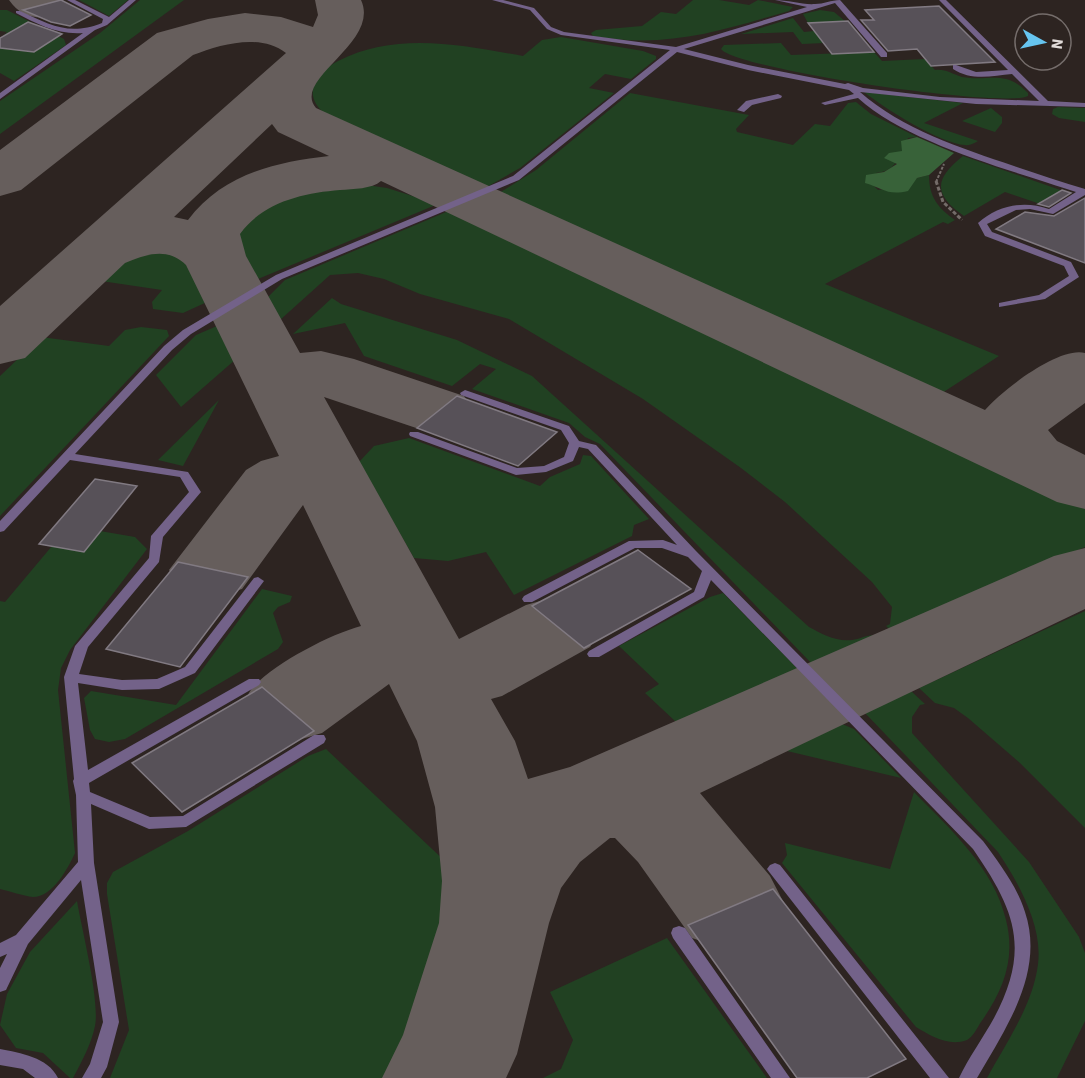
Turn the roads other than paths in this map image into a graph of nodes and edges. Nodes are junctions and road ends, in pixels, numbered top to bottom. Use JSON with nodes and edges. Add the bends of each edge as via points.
{"nodes":[{"id":1,"x":70,"y":0,"type":"edge"},
{"id":2,"x":133,"y":0,"type":"edge"},
{"id":3,"x":495,"y":0,"type":"edge"},
{"id":4,"x":778,"y":0,"type":"edge"},
{"id":5,"x":837,"y":0,"type":"edge"},
{"id":6,"x":942,"y":0,"type":"edge"},
{"id":7,"x":817,"y":6,"type":"junction"},
{"id":8,"x":18,"y":12,"type":"dead end"},
{"id":9,"x":105,"y":24,"type":"junction"},
{"id":10,"x":93,"y":30,"type":"junction"},
{"id":11,"x":676,"y":49,"type":"junction"},
{"id":12,"x":884,"y":55,"type":"dead end"},
{"id":13,"x":956,"y":67,"type":"dead end"},
{"id":14,"x":1013,"y":71,"type":"edge"},
{"id":15,"x":1014,"y":72,"type":"joint"},
{"id":16,"x":20,"y":83,"type":"junction"},
{"id":17,"x":0,"y":84,"type":"edge"},
{"id":18,"x":848,"y":86,"type":"junction"},
{"id":19,"x":778,"y":96,"type":"dead end"},
{"id":20,"x":857,"y":96,"type":"junction"},
{"id":21,"x":0,"y":97,"type":"edge"},
{"id":22,"x":825,"y":103,"type":"dead end"},
{"id":23,"x":1045,"y":103,"type":"junction"},
{"id":24,"x":1085,"y":105,"type":"edge"},
{"id":25,"x":741,"y":110,"type":"dead end"},
{"id":26,"x":1084,"y":192,"type":"edge"},
{"id":27,"x":1002,"y":305,"type":"dead end"},
{"id":28,"x":465,"y":393,"type":"dead end"},
{"id":29,"x":414,"y":434,"type":"dead end"},
{"id":30,"x":575,"y":442,"type":"junction"},
{"id":31,"x":68,"y":456,"type":"junction"},
{"id":32,"x":0,"y":528,"type":"edge"},
{"id":33,"x":692,"y":554,"type":"junction"},
{"id":34,"x":708,"y":570,"type":"junction"},
{"id":35,"x":258,"y":580,"type":"dead end"},
{"id":36,"x":528,"y":599,"type":"dead end"},
{"id":37,"x":594,"y":654,"type":"dead end"},
{"id":38,"x":71,"y":677,"type":"junction"},
{"id":39,"x":254,"y":682,"type":"dead end"},
{"id":40,"x":319,"y":739,"type":"dead end"},
{"id":41,"x":82,"y":788,"type":"junction"},
{"id":42,"x":86,"y":863,"type":"junction"},
{"id":43,"x":775,"y":869,"type":"dead end"},
{"id":44,"x":679,"y":933,"type":"dead end"},
{"id":45,"x":22,"y":940,"type":"junction"},
{"id":46,"x":0,"y":950,"type":"edge"},
{"id":47,"x":0,"y":985,"type":"edge"},
{"id":48,"x":0,"y":1057,"type":"edge"},
{"id":49,"x":49,"y":1078,"type":"edge"},
{"id":50,"x":91,"y":1078,"type":"edge"},
{"id":51,"x":781,"y":1078,"type":"edge"},
{"id":52,"x":940,"y":1078,"type":"edge"},
{"id":53,"x":968,"y":1078,"type":"edge"}],
"edges":[{"from":1,"to":9,"type":"lane","via":[[107,18]]},
{"from":2,"to":9,"type":"lane"},
{"from":3,"to":11,"type":"lane","via":[[532,9],[549,28],[563,34]]},
{"from":4,"to":7,"type":"lane"},
{"from":5,"to":7,"type":"lane"},
{"from":5,"to":12,"type":"lane"},
{"from":6,"to":14,"type":"lane"},
{"from":7,"to":11,"type":"lane"},
{"from":8,"to":10,"type":"lane","via":[[57,31]]},
{"from":9,"to":10,"type":"lane"},
{"from":10,"to":16,"type":"lane"},
{"from":11,"to":18,"type":"lane","via":[[732,65]]},
{"from":11,"to":31,"type":"lane","via":[[516,178],[279,277],[187,332]]},
{"from":13,"to":15,"type":"lane","via":[[972,74]]},
{"from":15,"to":23,"type":"lane"},
{"from":16,"to":17,"type":"lane"},
{"from":16,"to":21,"type":"lane"},
{"from":18,"to":20,"type":"lane"},
{"from":18,"to":23,"type":"lane","via":[[974,102]]},
{"from":19,"to":25,"type":"lane","via":[[749,103]]},
{"from":20,"to":22,"type":"lane"},
{"from":20,"to":26,"type":"lane","via":[[876,111],[963,150]]},
{"from":23,"to":24,"type":"lane"},
{"from":26,"to":27,"type":"lane","via":[[1050,212],[1034,206],[1012,206],[982,223],[988,234],[1068,264],[1074,277],[1042,297]]},
{"from":28,"to":30,"type":"lane","via":[[565,428]]},
{"from":29,"to":30,"type":"lane","via":[[516,472],[546,469],[569,459]]},
{"from":30,"to":33,"type":"lane","via":[[592,447]]},
{"from":31,"to":32,"type":"lane"},
{"from":31,"to":38,"type":"lane","via":[[184,474],[195,492],[158,536],[155,559],[82,646]]},
{"from":33,"to":34,"type":"lane"},
{"from":33,"to":36,"type":"lane","via":[[663,544],[633,544]]},
{"from":34,"to":37,"type":"lane","via":[[700,594]]},
{"from":34,"to":53,"type":"lane","via":[[978,845],[1003,881],[1020,921],[1023,961],[1012,1001]]},
{"from":35,"to":38,"type":"lane","via":[[190,670],[159,684],[122,685]]},
{"from":38,"to":41,"type":"lane"},
{"from":39,"to":41,"type":"lane"},
{"from":40,"to":41,"type":"lane","via":[[186,821],[148,824]]},
{"from":41,"to":42,"type":"lane"},
{"from":42,"to":45,"type":"lane"},
{"from":42,"to":50,"type":"lane","via":[[111,1022]]},
{"from":43,"to":52,"type":"lane"},
{"from":44,"to":51,"type":"lane"},
{"from":45,"to":46,"type":"lane"},
{"from":45,"to":47,"type":"lane"},
{"from":48,"to":49,"type":"lane","via":[[27,1062]]}]}
